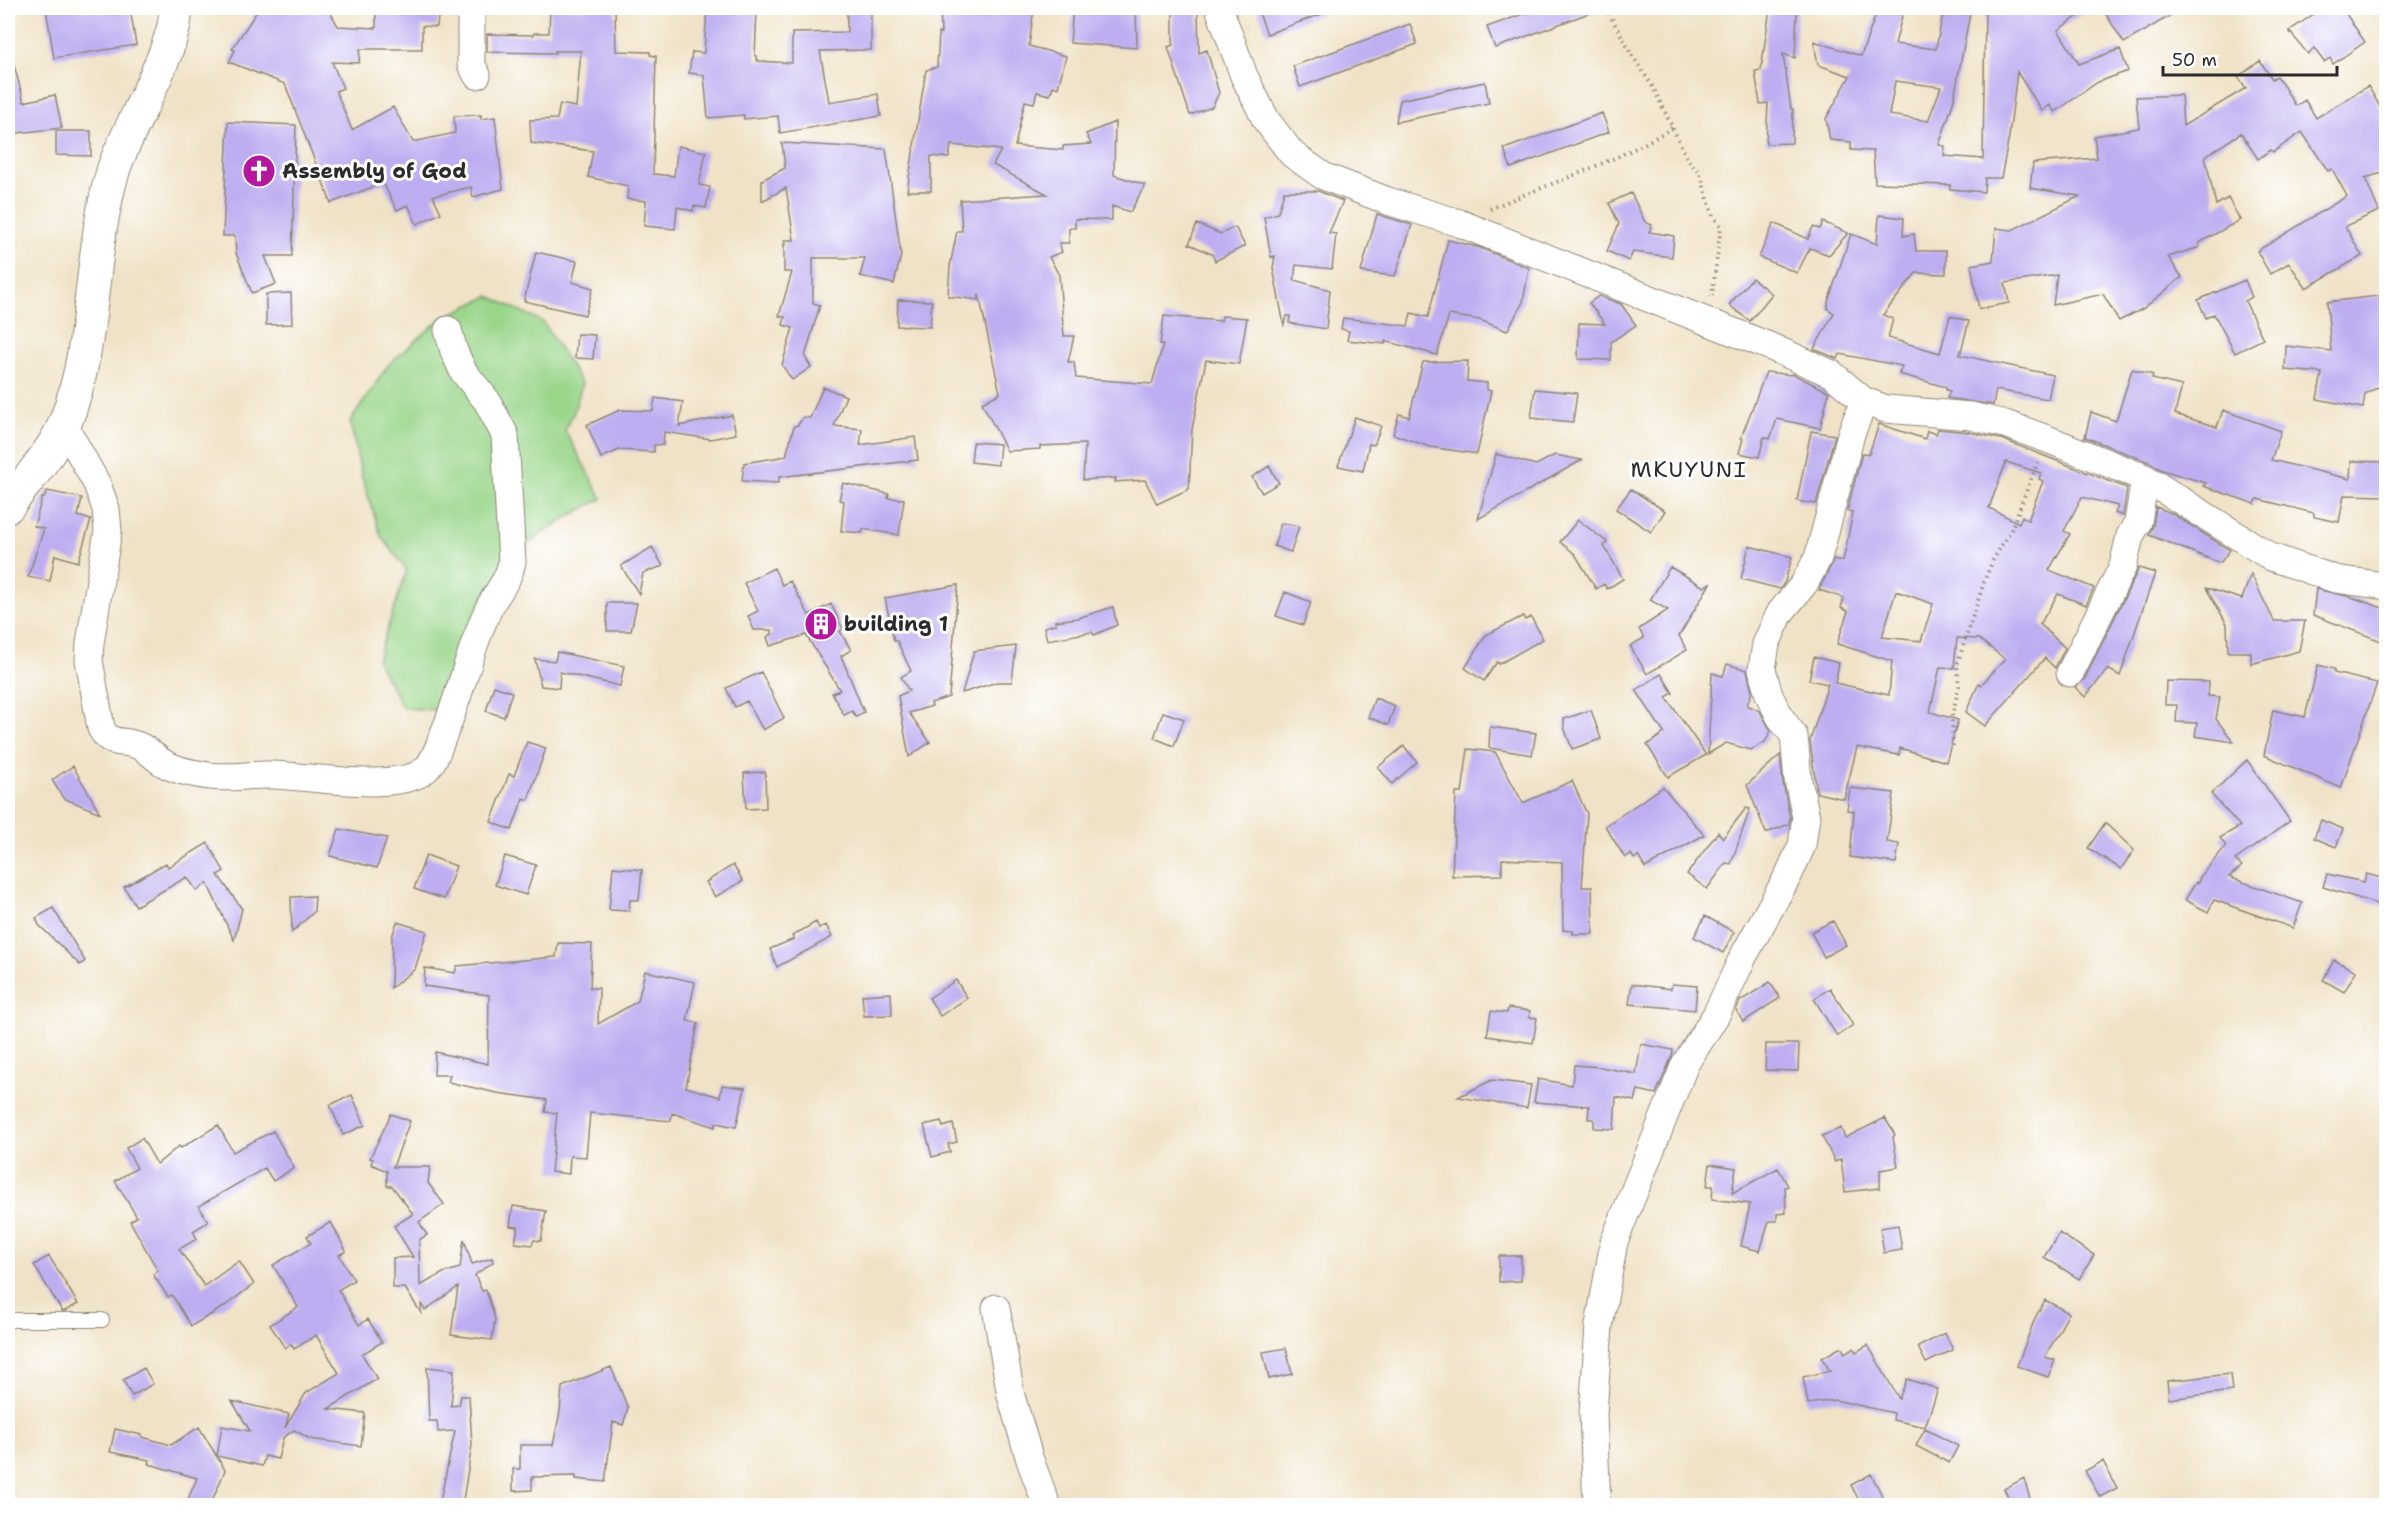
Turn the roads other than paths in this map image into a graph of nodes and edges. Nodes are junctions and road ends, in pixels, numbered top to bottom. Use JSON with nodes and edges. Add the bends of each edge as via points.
{"nodes":[{"id":1,"x":176,"y":8,"type":"edge"},
{"id":2,"x":471,"y":8,"type":"edge"},
{"id":3,"x":1219,"y":8,"type":"edge"},
{"id":4,"x":477,"y":75,"type":"dead end"},
{"id":5,"x":448,"y":330,"type":"dead end"},
{"id":6,"x":1864,"y":401,"type":"junction"},
{"id":7,"x":64,"y":425,"type":"junction"},
{"id":8,"x":2145,"y":478,"type":"junction"},
{"id":9,"x":8,"y":506,"type":"edge"},
{"id":10,"x":2386,"y":586,"type":"edge"},
{"id":11,"x":2070,"y":673,"type":"dead end"},
{"id":12,"x":996,"y":1308,"type":"dead end"},
{"id":13,"x":8,"y":1320,"type":"edge"},
{"id":14,"x":102,"y":1320,"type":"dead end"},
{"id":15,"x":1047,"y":1506,"type":"edge"},
{"id":16,"x":1597,"y":1506,"type":"edge"}],
"edges":[{"from":1,"to":7,"type":"street","via":[[168,48],[122,145],[109,185],[84,348]]},
{"from":2,"to":4,"type":"street","via":[[471,64]]},
{"from":3,"to":6,"type":"street","via":[[1244,76],[1266,120],[1292,154],[1323,176],[1459,223],[1700,318],[1832,374]]},
{"from":5,"to":7,"type":"street","via":[[463,371],[487,401],[505,435],[512,562],[510,575],[489,607],[456,706],[432,762],[410,778],[384,782],[271,775],[212,776],[166,765],[140,746],[116,742],[105,735],[89,660],[108,531],[106,509],[97,484]]},
{"from":6,"to":8,"type":"street","via":[[1886,409],[1971,416],[2005,424]]},
{"from":6,"to":16,"type":"street","via":[[1851,434],[1818,558],[1804,584],[1780,613],[1766,644],[1762,669],[1769,695],[1794,736],[1806,817],[1802,845],[1716,1015],[1685,1064],[1614,1242],[1599,1326],[1593,1414]]},
{"from":7,"to":9,"type":"street"},
{"from":8,"to":10,"type":"street","via":[[2271,557],[2335,579]]},
{"from":8,"to":11,"type":"street","via":[[2138,522],[2122,566]]},
{"from":12,"to":15,"type":"street","via":[[1011,1396]]},
{"from":13,"to":14,"type":"lane"}]}
